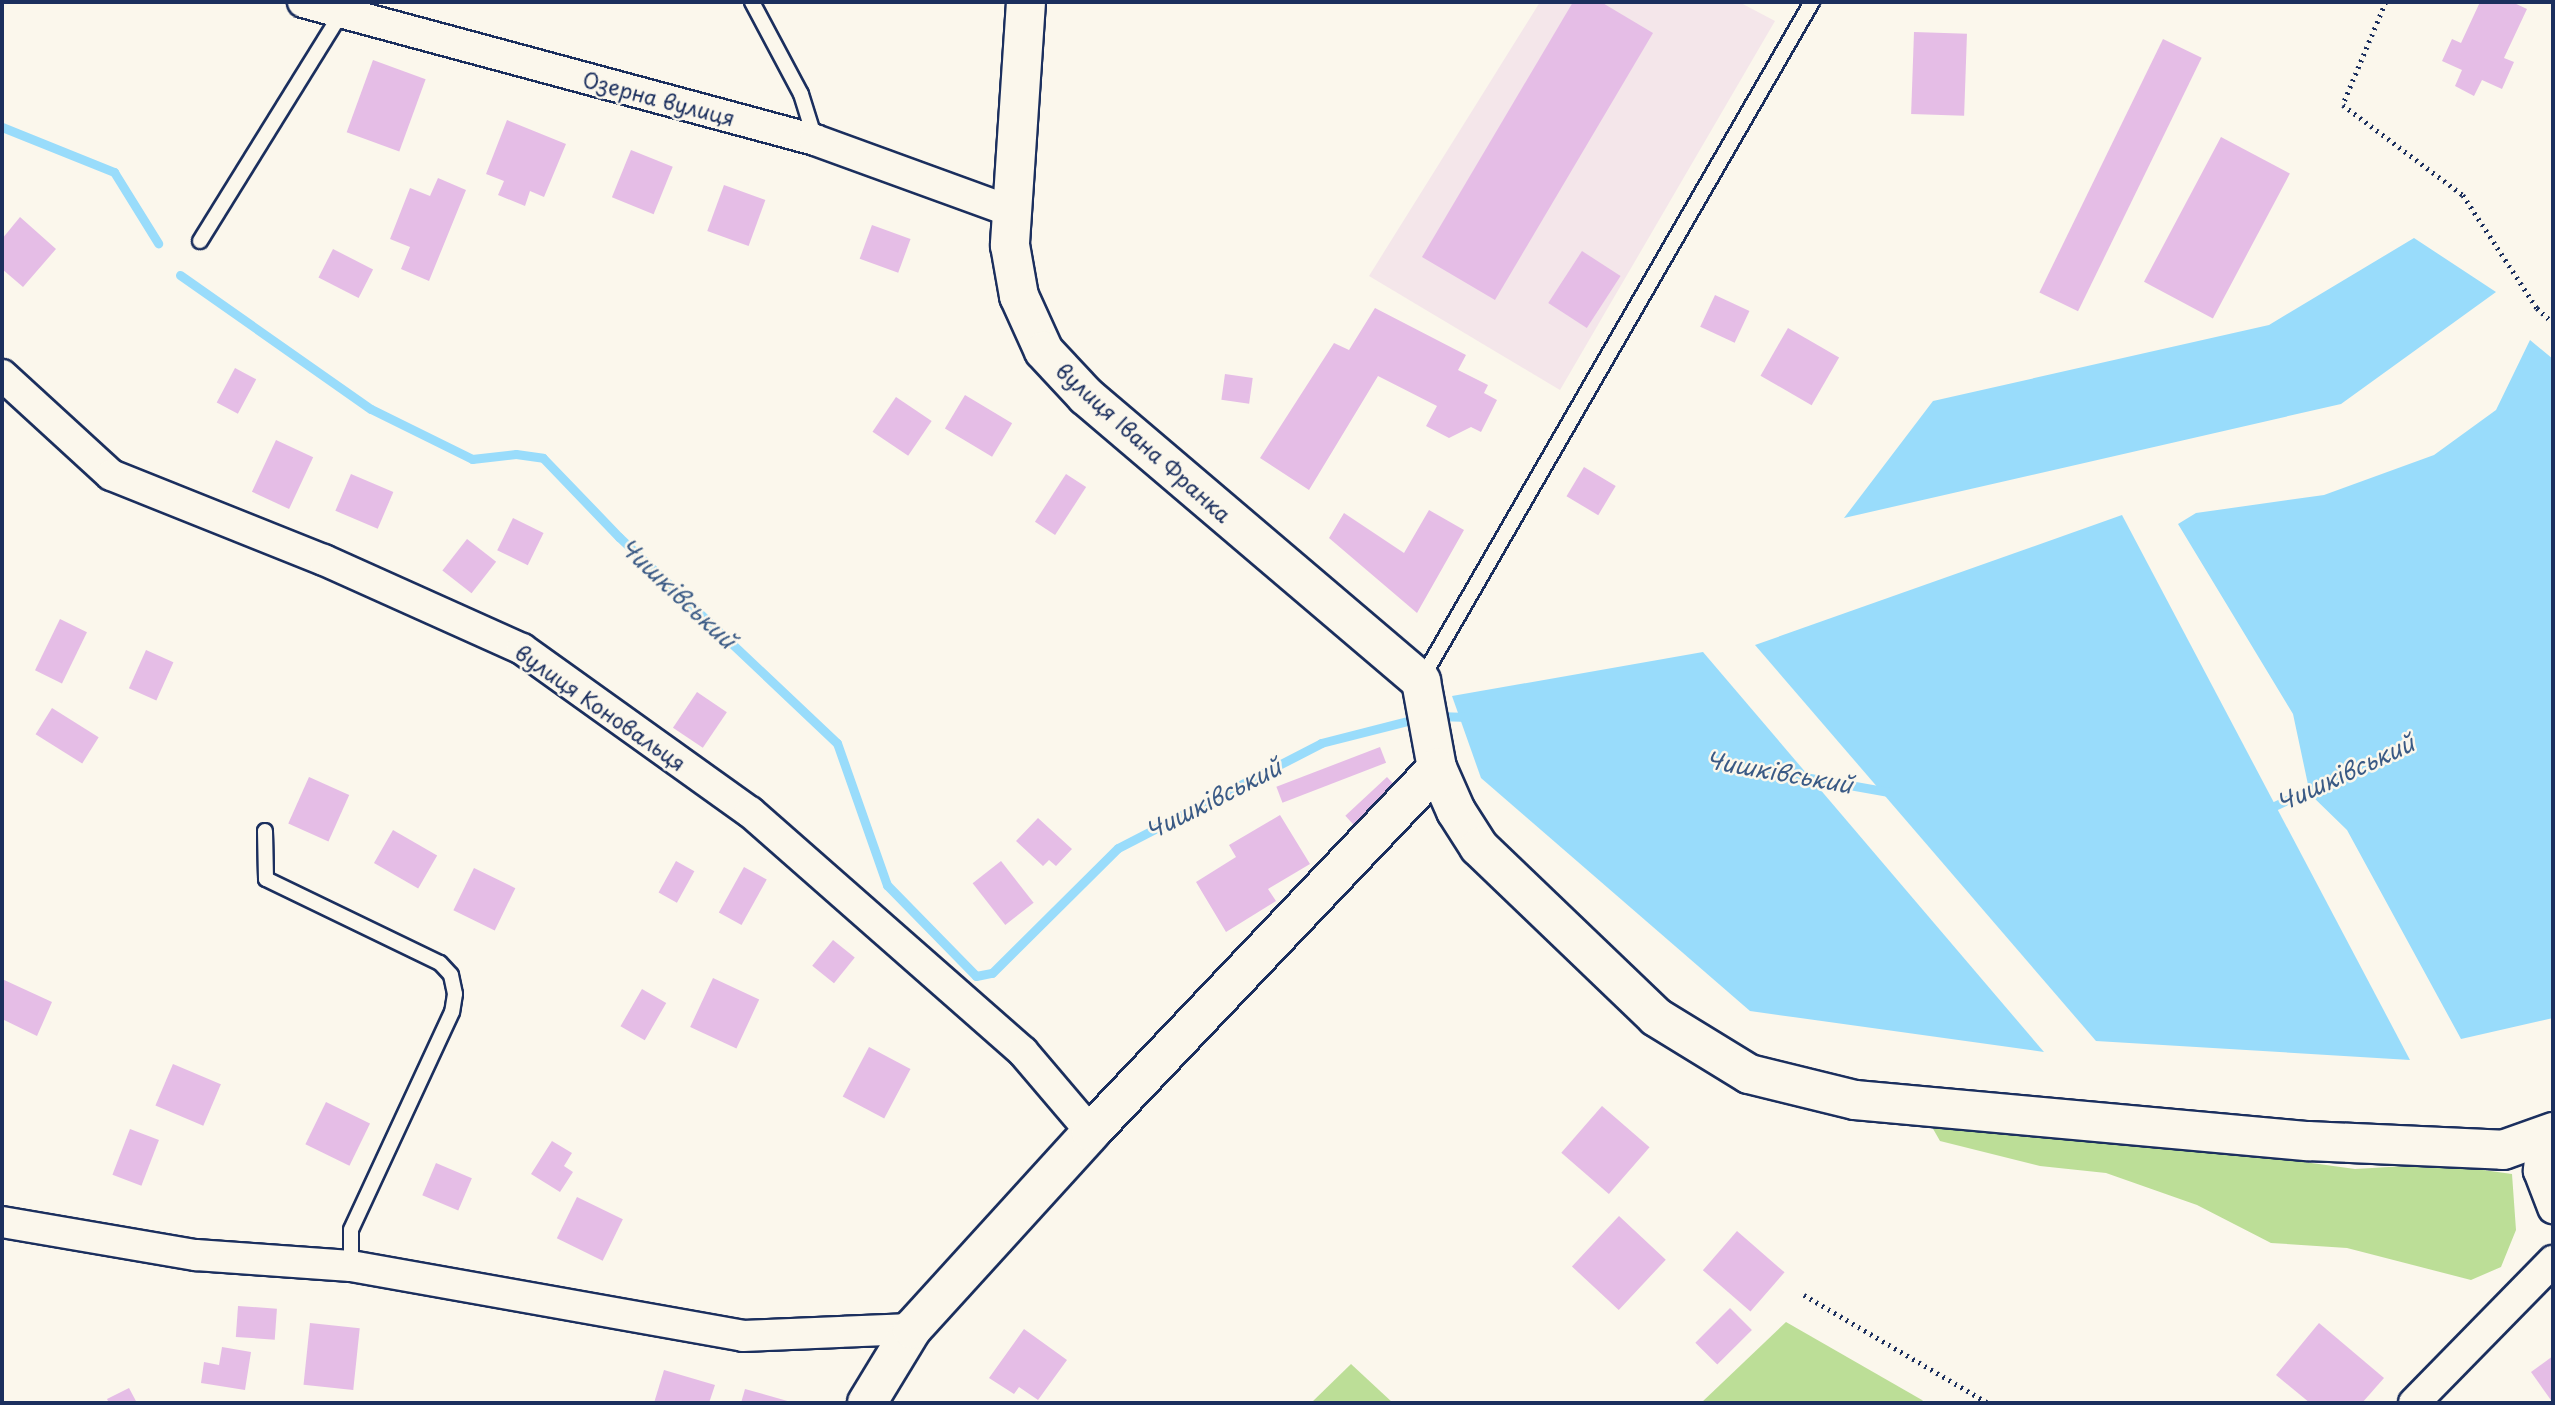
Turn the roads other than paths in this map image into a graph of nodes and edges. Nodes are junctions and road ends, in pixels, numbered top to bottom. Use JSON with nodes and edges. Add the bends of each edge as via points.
{"nodes":[{"id":1,"x":303,"y":2,"type":"edge"},
{"id":2,"x":752,"y":2,"type":"edge"},
{"id":3,"x":1026,"y":2,"type":"edge"},
{"id":4,"x":1812,"y":2,"type":"edge"},
{"id":5,"x":341,"y":14,"type":"junction"},
{"id":6,"x":815,"y":140,"type":"junction"},
{"id":7,"x":1010,"y":211,"type":"junction"},
{"id":8,"x":200,"y":241,"type":"dead end"},
{"id":9,"x":2,"y":374,"type":"edge"},
{"id":10,"x":1423,"y":692,"type":"junction"},
{"id":11,"x":1434,"y":759,"type":"junction"},
{"id":12,"x":265,"y":831,"type":"dead end"},
{"id":13,"x":1091,"y":1132,"type":"junction"},
{"id":14,"x":2548,"y":1134,"type":"edge"},
{"id":15,"x":2553,"y":1208,"type":"edge"},
{"id":16,"x":2,"y":1222,"type":"edge"},
{"id":17,"x":2553,"y":1261,"type":"edge"},
{"id":18,"x":351,"y":1266,"type":"junction"},
{"id":19,"x":912,"y":1329,"type":"junction"},
{"id":20,"x":867,"y":1403,"type":"edge"},
{"id":21,"x":2414,"y":1403,"type":"edge"}],
"edges":[{"from":1,"to":5,"type":"street","name":"Озерна вулиця"},
{"from":2,"to":6,"type":"lane","via":[[801,94]]},
{"from":3,"to":7,"type":"street","name":"вулиця Івана Франка"},
{"from":4,"to":10,"type":"lane"},
{"from":5,"to":6,"type":"street","name":"Озерна вулиця"},
{"from":5,"to":8,"type":"lane"},
{"from":6,"to":7,"type":"street","name":"Озерна вулиця"},
{"from":7,"to":10,"type":"street","name":"вулиця Івана Франка","via":[[1019,296],[1044,351],[1086,396]]},
{"from":9,"to":13,"type":"street","name":"вулиця Коновальця","via":[[111,475],[324,560],[522,649],[750,812],[1023,1052]]},
{"from":10,"to":11,"type":"street"},
{"from":11,"to":13,"type":"street"},
{"from":11,"to":14,"type":"street","via":[[1455,811],[1479,847],[1656,1017],[1749,1074],[1855,1100],[2308,1140],[2503,1150]]},
{"from":12,"to":18,"type":"lane","via":[[266,879],[440,963],[451,975],[455,994],[452,1012],[351,1230]]},
{"from":13,"to":19,"type":"street"},
{"from":14,"to":15,"type":"street","via":[[2539,1171]]},
{"from":16,"to":18,"type":"street","via":[[196,1255]]},
{"from":17,"to":21,"type":"street"},
{"from":18,"to":19,"type":"street","via":[[743,1336]]},
{"from":19,"to":20,"type":"street"}]}
